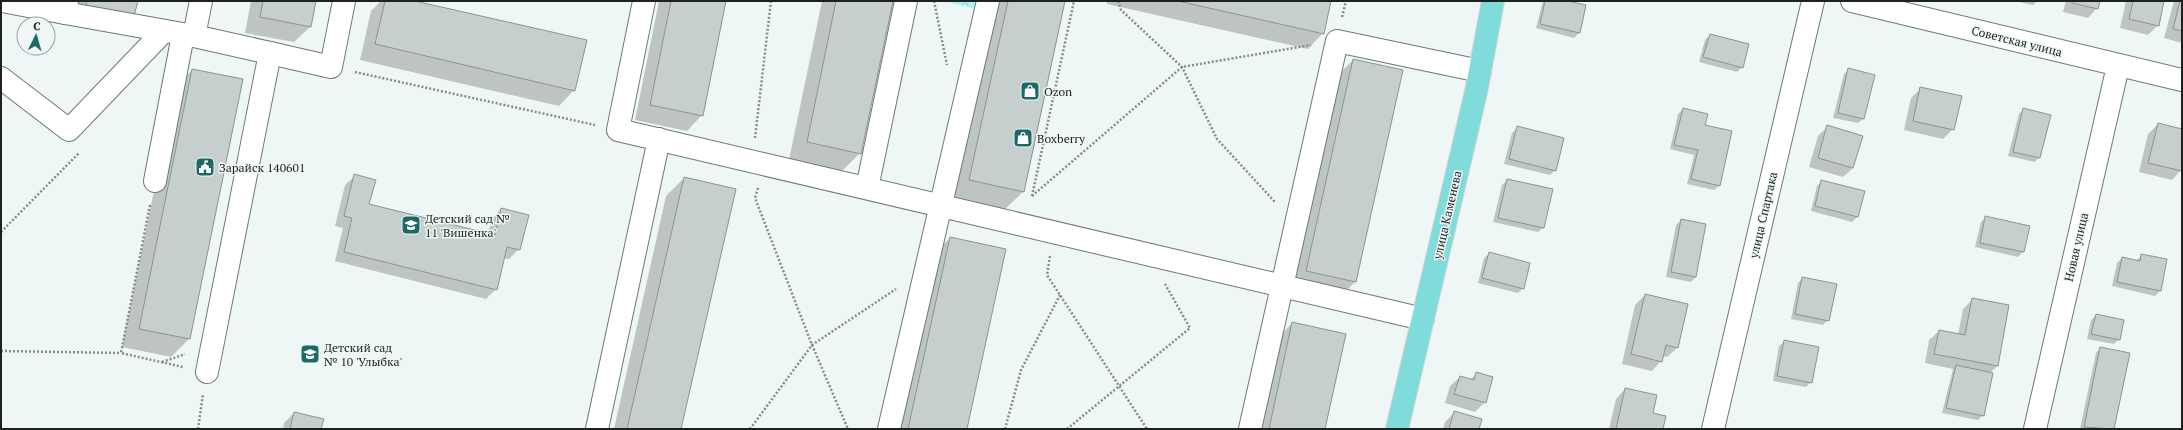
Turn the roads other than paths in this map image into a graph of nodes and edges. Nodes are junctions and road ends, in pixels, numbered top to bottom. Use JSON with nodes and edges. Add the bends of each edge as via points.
{"nodes":[{"id":1,"x":201,"y":1,"type":"edge"},
{"id":2,"x":344,"y":1,"type":"edge"},
{"id":3,"x":644,"y":1,"type":"edge"},
{"id":4,"x":906,"y":1,"type":"edge"},
{"id":5,"x":988,"y":1,"type":"edge"},
{"id":6,"x":1493,"y":1,"type":"edge"},
{"id":7,"x":1813,"y":1,"type":"edge"},
{"id":8,"x":1852,"y":1,"type":"edge"},
{"id":9,"x":2,"y":2,"type":"edge"},
{"id":10,"x":66,"y":7,"type":"edge"},
{"id":11,"x":180,"y":34,"type":"junction"},
{"id":12,"x":270,"y":53,"type":"junction"},
{"id":13,"x":2118,"y":66,"type":"junction"},
{"id":14,"x":1480,"y":72,"type":"junction"},
{"id":15,"x":1,"y":78,"type":"edge"},
{"id":16,"x":2182,"y":80,"type":"edge"},
{"id":17,"x":660,"y":139,"type":"junction"},
{"id":18,"x":155,"y":181,"type":"dead end"},
{"id":19,"x":867,"y":188,"type":"junction"},
{"id":20,"x":941,"y":205,"type":"junction"},
{"id":21,"x":1282,"y":286,"type":"junction"},
{"id":22,"x":1423,"y":319,"type":"junction"},
{"id":23,"x":207,"y":372,"type":"road end"},
{"id":24,"x":597,"y":429,"type":"edge"},
{"id":25,"x":889,"y":429,"type":"edge"},
{"id":26,"x":1250,"y":429,"type":"edge"},
{"id":27,"x":1397,"y":429,"type":"edge"},
{"id":28,"x":1713,"y":429,"type":"edge"},
{"id":29,"x":2035,"y":429,"type":"edge"}],
"edges":[{"from":1,"to":11,"type":"street"},
{"from":2,"to":12,"type":"street","via":[[331,67]]},
{"from":3,"to":17,"type":"street","via":[[618,130]]},
{"from":4,"to":19,"type":"street"},
{"from":5,"to":20,"type":"street"},
{"from":6,"to":14,"type":"main road","name":"улица Каменева"},
{"from":7,"to":28,"type":"street","name":"улица Спартака"},
{"from":8,"to":13,"type":"street","name":"Советская улица"},
{"from":9,"to":10,"type":"street"},
{"from":10,"to":11,"type":"street"},
{"from":11,"to":12,"type":"street"},
{"from":11,"to":15,"type":"street","via":[[69,130]]},
{"from":11,"to":18,"type":"street"},
{"from":12,"to":23,"type":"street"},
{"from":13,"to":16,"type":"street","name":"Советская улица"},
{"from":13,"to":29,"type":"street","name":"Новая улица"},
{"from":14,"to":21,"type":"street","via":[[1337,41]]},
{"from":14,"to":22,"type":"main road","name":"улица Каменева"},
{"from":17,"to":19,"type":"street"},
{"from":17,"to":24,"type":"street"},
{"from":19,"to":20,"type":"street"},
{"from":20,"to":21,"type":"street"},
{"from":20,"to":25,"type":"street"},
{"from":21,"to":22,"type":"street"},
{"from":21,"to":26,"type":"street"},
{"from":22,"to":27,"type":"main road","name":"улица Каменева"}]}
